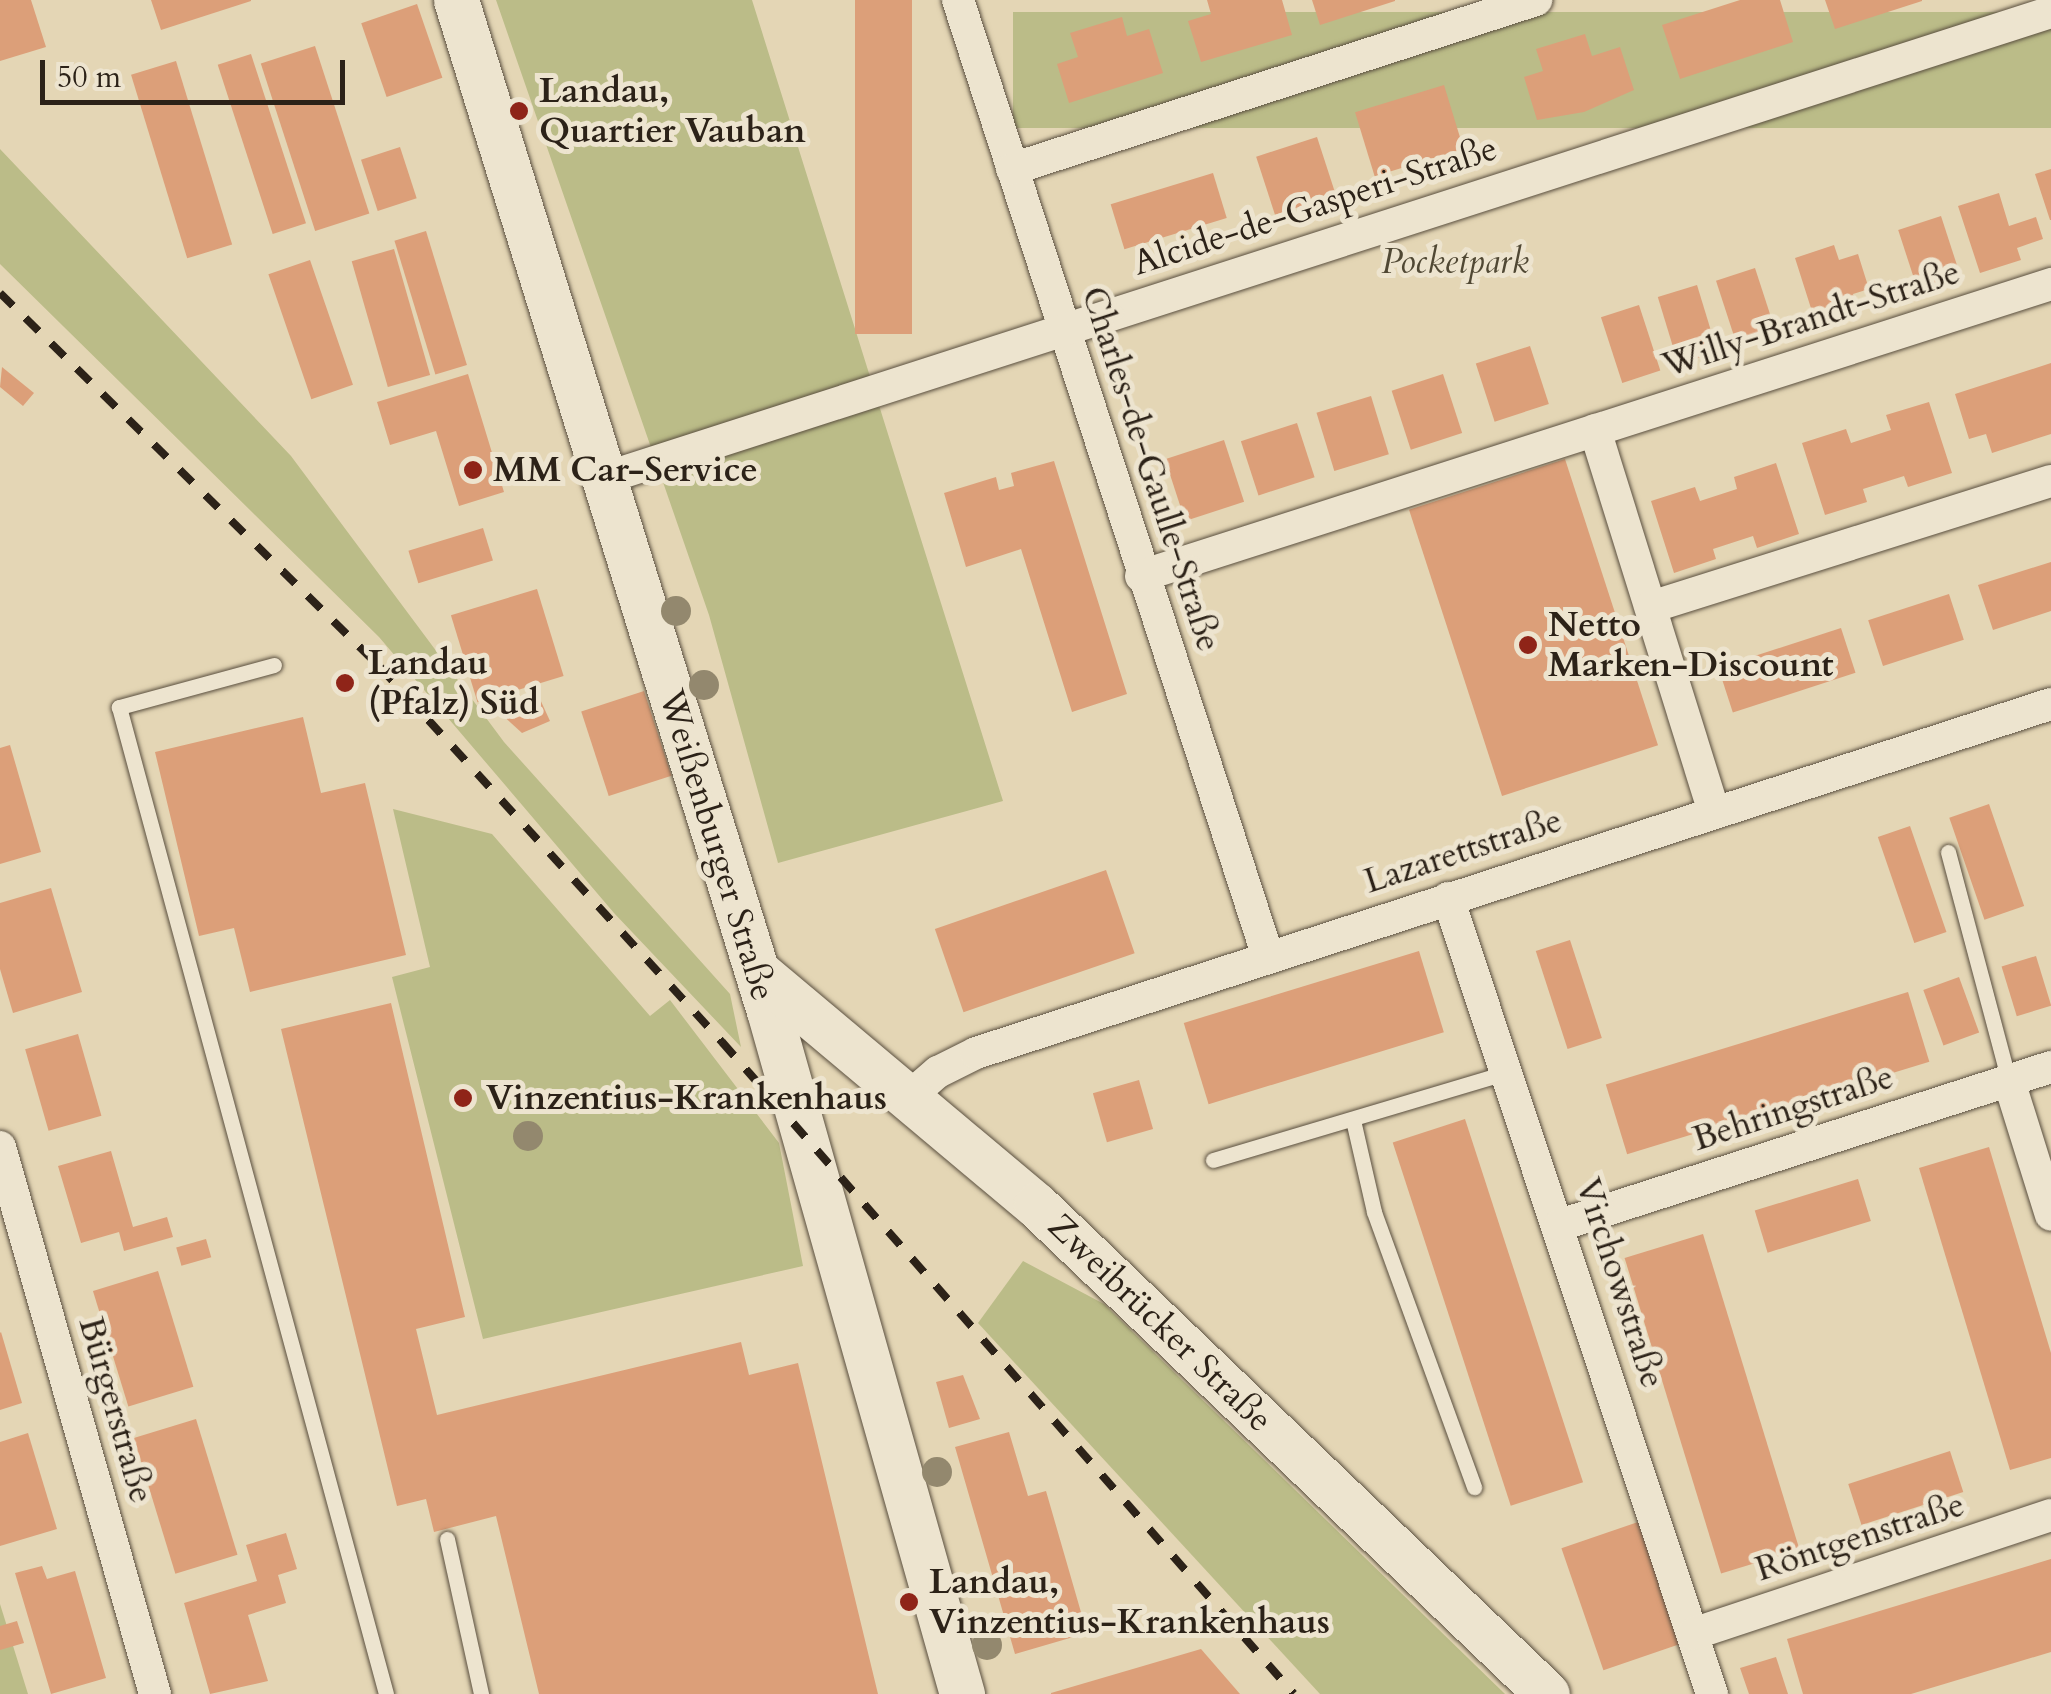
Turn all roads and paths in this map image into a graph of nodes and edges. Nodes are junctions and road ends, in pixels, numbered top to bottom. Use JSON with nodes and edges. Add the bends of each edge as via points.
{"nodes":[{"id":1,"x":456,"y":0,"type":"edge"},
{"id":2,"x":1536,"y":0,"type":"edge"},
{"id":3,"x":968,"y":3,"type":"edge"},
{"id":4,"x":2051,"y":12,"type":"edge"},
{"id":5,"x":1012,"y":169,"type":"junction"},
{"id":6,"x":2051,"y":284,"type":"edge"},
{"id":7,"x":1063,"y":330,"type":"junction"},
{"id":8,"x":1596,"y":430,"type":"junction"},
{"id":9,"x":605,"y":478,"type":"junction"},
{"id":10,"x":2051,"y":481,"type":"edge"},
{"id":11,"x":1141,"y":576,"type":"junction"},
{"id":12,"x":1651,"y":607,"type":"junction"},
{"id":13,"x":274,"y":666,"type":"dead end"},
{"id":14,"x":2051,"y":704,"type":"edge"},
{"id":15,"x":1714,"y":812,"type":"junction"},
{"id":16,"x":1948,"y":852,"type":"dead end"},
{"id":17,"x":1448,"y":898,"type":"junction"},
{"id":18,"x":1267,"y":954,"type":"junction"},
{"id":19,"x":757,"y":971,"type":"junction"},
{"id":20,"x":2051,"y":1067,"type":"edge"},
{"id":21,"x":1508,"y":1072,"type":"junction"},
{"id":22,"x":2009,"y":1082,"type":"junction"},
{"id":23,"x":910,"y":1096,"type":"junction"},
{"id":24,"x":1354,"y":1120,"type":"junction"},
{"id":25,"x":0,"y":1148,"type":"edge"},
{"id":26,"x":1213,"y":1160,"type":"dead end"},
{"id":27,"x":2051,"y":1215,"type":"edge"},
{"id":28,"x":1560,"y":1225,"type":"junction"},
{"id":29,"x":1474,"y":1487,"type":"dead end"},
{"id":30,"x":2051,"y":1515,"type":"edge"},
{"id":31,"x":447,"y":1540,"type":"dead end"},
{"id":32,"x":1694,"y":1634,"type":"junction"},
{"id":33,"x":155,"y":1694,"type":"edge"},
{"id":34,"x":386,"y":1694,"type":"edge"},
{"id":35,"x":480,"y":1694,"type":"edge"},
{"id":36,"x":962,"y":1694,"type":"edge"},
{"id":37,"x":1547,"y":1694,"type":"edge"},
{"id":38,"x":1712,"y":1694,"type":"edge"}],
"edges":[{"from":1,"to":9,"type":"street","name":"Weißenburger Straße"},
{"from":2,"to":5,"type":"street"},
{"from":3,"to":5,"type":"street","name":"Charles-de-Gaulle-Straße"},
{"from":4,"to":7,"type":"street","name":"Alcide-de-Gasperi-Straße"},
{"from":5,"to":7,"type":"street","name":"Charles-de-Gaulle-Straße"},
{"from":6,"to":8,"type":"street","name":"Willy-Brandt-Straße"},
{"from":7,"to":9,"type":"street","name":"Alcide-de-Gasperi-Straße"},
{"from":7,"to":11,"type":"street","name":"Charles-de-Gaulle-Straße"},
{"from":8,"to":11,"type":"street","name":"Willy-Brandt-Straße"},
{"from":8,"to":12,"type":"street"},
{"from":9,"to":19,"type":"street","name":"Weißenburger Straße"},
{"from":10,"to":12,"type":"street"},
{"from":11,"to":18,"type":"street","name":"Charles-de-Gaulle-Straße"},
{"from":12,"to":15,"type":"street"},
{"from":13,"to":34,"type":"lane","via":[[119,708]]},
{"from":14,"to":15,"type":"street","name":"Lazarettstraße"},
{"from":15,"to":17,"type":"street","name":"Lazarettstraße"},
{"from":16,"to":22,"type":"lane"},
{"from":17,"to":18,"type":"street","name":"Lazarettstraße"},
{"from":17,"to":21,"type":"street","name":"Virchowstraße"},
{"from":18,"to":23,"type":"street","name":"Lazarettstraße","via":[[976,1053]]},
{"from":19,"to":23,"type":"street","name":"Zweibrücker Straße"},
{"from":19,"to":36,"type":"street","name":"Weißenburger Straße"},
{"from":20,"to":22,"type":"street","name":"Behringstraße"},
{"from":21,"to":24,"type":"lane"},
{"from":21,"to":28,"type":"street","name":"Virchowstraße"},
{"from":22,"to":27,"type":"street"},
{"from":22,"to":28,"type":"street","name":"Behringstraße"},
{"from":23,"to":37,"type":"street","name":"Zweibrücker Straße","via":[[1036,1205]]},
{"from":24,"to":26,"type":"lane"},
{"from":24,"to":29,"type":"lane","via":[[1374,1212]]},
{"from":25,"to":33,"type":"street","name":"Bürgerstraße"},
{"from":28,"to":32,"type":"street","name":"Virchowstraße"},
{"from":30,"to":32,"type":"street","name":"Röntgenstraße"},
{"from":31,"to":35,"type":"lane"},
{"from":32,"to":38,"type":"street","name":"Virchowstraße"}]}
